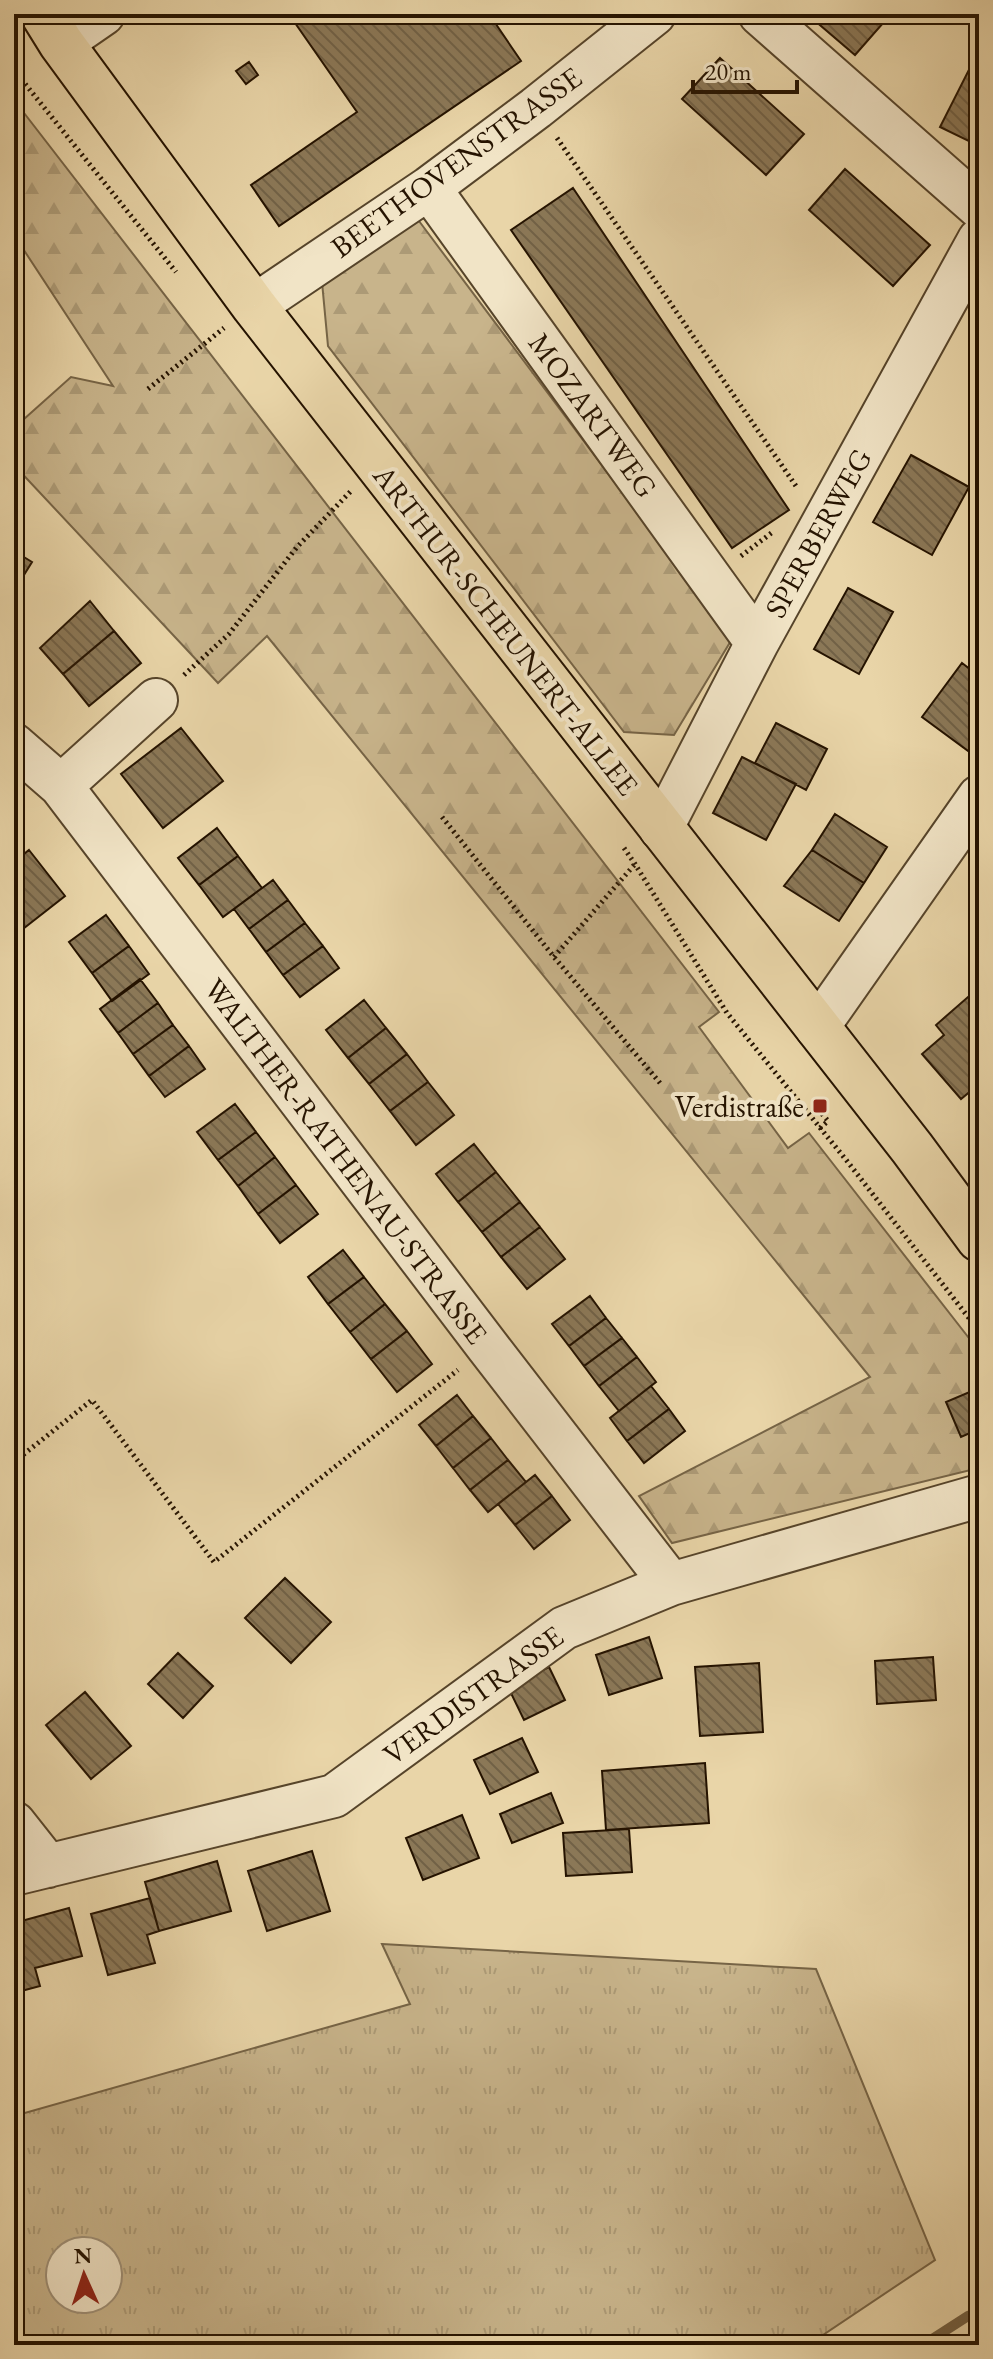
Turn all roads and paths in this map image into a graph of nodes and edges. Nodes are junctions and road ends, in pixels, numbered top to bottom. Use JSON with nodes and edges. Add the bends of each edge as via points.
{"nodes":[{"id":1,"x":103,"y":14,"type":"edge"},
{"id":2,"x":654,"y":14,"type":"edge"},
{"id":3,"x":760,"y":14,"type":"edge"},
{"id":4,"x":52,"y":28,"type":"edge"},
{"id":5,"x":536,"y":108,"type":"junction"},
{"id":6,"x":429,"y":188,"type":"junction"},
{"id":7,"x":979,"y":207,"type":"edge"},
{"id":8,"x":979,"y":240,"type":"edge"},
{"id":9,"x":254,"y":306,"type":"junction"},
{"id":10,"x":206,"y":342,"type":"dead end"},
{"id":11,"x":148,"y":389,"type":"dead end"},
{"id":12,"x":349,"y":492,"type":"dead end"},
{"id":13,"x":800,"y":492,"type":"dead end"},
{"id":14,"x":784,"y":523,"type":"dead end"},
{"id":15,"x":711,"y":579,"type":"junction"},
{"id":16,"x":757,"y":643,"type":"junction"},
{"id":17,"x":156,"y":700,"type":"joint"},
{"id":18,"x":14,"y":745,"type":"edge"},
{"id":19,"x":61,"y":786,"type":"junction"},
{"id":20,"x":979,"y":797,"type":"edge"},
{"id":21,"x":442,"y":817,"type":"dead end"},
{"id":22,"x":661,"y":829,"type":"junction"},
{"id":23,"x":554,"y":957,"type":"junction"},
{"id":24,"x":727,"y":1013,"type":"dead end"},
{"id":25,"x":817,"y":1028,"type":"junction"},
{"id":26,"x":660,"y":1083,"type":"dead end"},
{"id":27,"x":820,"y":1106,"type":"dead end"},
{"id":28,"x":820,"y":1128,"type":"junction"},
{"id":29,"x":979,"y":1239,"type":"edge"},
{"id":30,"x":979,"y":1331,"type":"edge"},
{"id":31,"x":488,"y":1347,"type":"junction"},
{"id":32,"x":14,"y":1462,"type":"edge"},
{"id":33,"x":979,"y":1496,"type":"edge"},
{"id":34,"x":671,"y":1584,"type":"junction"},
{"id":35,"x":14,"y":1823,"type":"edge"},
{"id":36,"x":31,"y":1870,"type":"edge"}],
"edges":[{"from":1,"to":4,"type":"street"},
{"from":2,"to":5,"type":"street","name":"BEETHOVENSTRASSE"},
{"from":3,"to":7,"type":"street"},
{"from":4,"to":9,"type":"main road","name":"ARTHUR-SCHEUNERT-ALLEE"},
{"from":5,"to":6,"type":"street","name":"BEETHOVENSTRASSE"},
{"from":5,"to":13,"type":"path"},
{"from":6,"to":9,"type":"street","name":"BEETHOVENSTRASSE"},
{"from":6,"to":15,"type":"street","name":"MOZARTWEG"},
{"from":8,"to":16,"type":"street","name":"SPERBERWEG"},
{"from":9,"to":22,"type":"main road","name":"ARTHUR-SCHEUNERT-ALLEE"},
{"from":10,"to":11,"type":"path"},
{"from":12,"to":17,"type":"path","via":[[297,547],[229,634]]},
{"from":14,"to":15,"type":"path"},
{"from":15,"to":16,"type":"street","name":"MOZARTWEG"},
{"from":16,"to":22,"type":"street","name":"SPERBERWEG"},
{"from":17,"to":19,"type":"street"},
{"from":18,"to":19,"type":"street","name":"WALTHER-RATHENAU-STRASSE"},
{"from":19,"to":31,"type":"street","name":"WALTHER-RATHENAU-STRASSE"},
{"from":20,"to":25,"type":"street"},
{"from":21,"to":23,"type":"path"},
{"from":22,"to":23,"type":"path"},
{"from":22,"to":25,"type":"main road","name":"ARTHUR-SCHEUNERT-ALLEE"},
{"from":23,"to":26,"type":"path"},
{"from":24,"to":28,"type":"path"},
{"from":25,"to":29,"type":"main road","name":"ARTHUR-SCHEUNERT-ALLEE"},
{"from":27,"to":28,"type":"path","via":[[828,1121]]},
{"from":28,"to":30,"type":"path"},
{"from":31,"to":32,"type":"path","via":[[214,1562],[92,1400]]},
{"from":31,"to":34,"type":"street","name":"WALTHER-RATHENAU-STRASSE"},
{"from":33,"to":34,"type":"street","name":"VERDISTRASSE"},
{"from":34,"to":36,"type":"street","name":"VERDISTRASSE","via":[[564,1628],[334,1796]]},
{"from":35,"to":36,"type":"street"}]}
